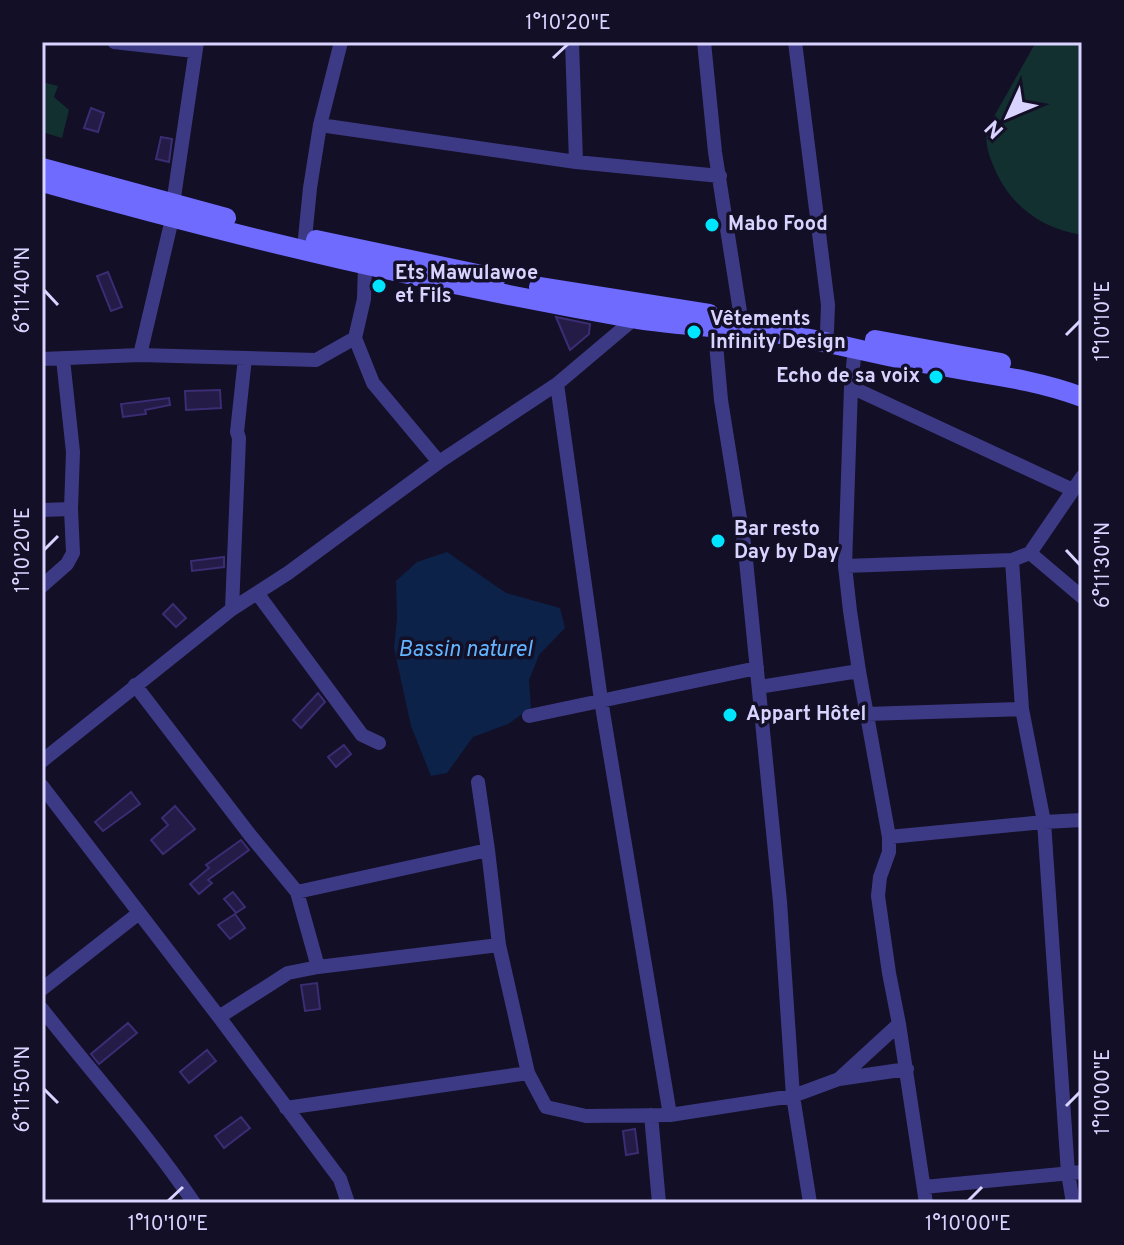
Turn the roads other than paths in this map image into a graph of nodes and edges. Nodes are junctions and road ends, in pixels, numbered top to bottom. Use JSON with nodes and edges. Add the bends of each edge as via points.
{"nodes":[{"id":1,"x":114,"y":42,"type":"edge"},
{"id":2,"x":341,"y":42,"type":"edge"},
{"id":3,"x":572,"y":42,"type":"edge"},
{"id":4,"x":704,"y":42,"type":"edge"},
{"id":5,"x":795,"y":42,"type":"edge"},
{"id":6,"x":196,"y":46,"type":"edge"},
{"id":7,"x":320,"y":125,"type":"junction"},
{"id":8,"x":576,"y":162,"type":"junction"},
{"id":9,"x":42,"y":168,"type":"edge"},
{"id":10,"x":720,"y":176,"type":"junction"},
{"id":11,"x":42,"y":182,"type":"edge"},
{"id":12,"x":173,"y":212,"type":"junction"},
{"id":13,"x":305,"y":238,"type":"junction"},
{"id":14,"x":365,"y":266,"type":"junction"},
{"id":15,"x":741,"y":318,"type":"junction"},
{"id":16,"x":634,"y":319,"type":"junction"},
{"id":17,"x":714,"y":321,"type":"junction"},
{"id":18,"x":827,"y":331,"type":"junction"},
{"id":19,"x":355,"y":338,"type":"junction"},
{"id":20,"x":855,"y":347,"type":"junction"},
{"id":21,"x":140,"y":355,"type":"junction"},
{"id":22,"x":245,"y":358,"type":"junction"},
{"id":23,"x":42,"y":359,"type":"edge"},
{"id":24,"x":63,"y":359,"type":"junction"},
{"id":25,"x":1082,"y":382,"type":"edge"},
{"id":26,"x":557,"y":384,"type":"junction"},
{"id":27,"x":851,"y":387,"type":"junction"},
{"id":28,"x":1082,"y":397,"type":"edge"},
{"id":29,"x":439,"y":462,"type":"junction"},
{"id":30,"x":1077,"y":483,"type":"edge"},
{"id":31,"x":71,"y":509,"type":"junction"},
{"id":32,"x":42,"y":510,"type":"edge"},
{"id":33,"x":1030,"y":553,"type":"junction"},
{"id":34,"x":1012,"y":560,"type":"junction"},
{"id":35,"x":845,"y":566,"type":"junction"},
{"id":36,"x":42,"y":586,"type":"edge"},
{"id":37,"x":257,"y":593,"type":"junction"},
{"id":38,"x":1082,"y":597,"type":"edge"},
{"id":39,"x":232,"y":609,"type":"junction"},
{"id":40,"x":757,"y":668,"type":"junction"},
{"id":41,"x":859,"y":671,"type":"junction"},
{"id":42,"x":135,"y":685,"type":"junction"},
{"id":43,"x":759,"y":687,"type":"junction"},
{"id":44,"x":601,"y":700,"type":"junction"},
{"id":45,"x":1022,"y":709,"type":"junction"},
{"id":46,"x":866,"y":714,"type":"junction"},
{"id":47,"x":529,"y":716,"type":"dead end"},
{"id":48,"x":379,"y":743,"type":"dead end"},
{"id":49,"x":42,"y":761,"type":"edge"},
{"id":50,"x":478,"y":782,"type":"dead end"},
{"id":51,"x":42,"y":786,"type":"edge"},
{"id":52,"x":1082,"y":820,"type":"edge"},
{"id":53,"x":1044,"y":822,"type":"junction"},
{"id":54,"x":889,"y":837,"type":"junction"},
{"id":55,"x":488,"y":850,"type":"junction"},
{"id":56,"x":297,"y":892,"type":"junction"},
{"id":57,"x":139,"y":913,"type":"junction"},
{"id":58,"x":499,"y":945,"type":"junction"},
{"id":59,"x":318,"y":967,"type":"junction"},
{"id":60,"x":42,"y":989,"type":"edge"},
{"id":61,"x":42,"y":1009,"type":"edge"},
{"id":62,"x":219,"y":1017,"type":"junction"},
{"id":63,"x":899,"y":1024,"type":"junction"},
{"id":64,"x":907,"y":1069,"type":"junction"},
{"id":65,"x":528,"y":1073,"type":"junction"},
{"id":66,"x":839,"y":1079,"type":"junction"},
{"id":67,"x":793,"y":1096,"type":"junction"},
{"id":68,"x":286,"y":1108,"type":"junction"},
{"id":69,"x":651,"y":1115,"type":"junction"},
{"id":70,"x":670,"y":1115,"type":"junction"},
{"id":71,"x":1075,"y":1172,"type":"edge"},
{"id":72,"x":924,"y":1187,"type":"junction"},
{"id":73,"x":194,"y":1203,"type":"edge"},
{"id":74,"x":348,"y":1203,"type":"edge"},
{"id":75,"x":659,"y":1203,"type":"edge"},
{"id":76,"x":810,"y":1203,"type":"edge"},
{"id":77,"x":926,"y":1203,"type":"edge"},
{"id":78,"x":1073,"y":1203,"type":"edge"}],
"edges":[{"from":1,"to":6,"type":"street"},
{"from":2,"to":7,"type":"street"},
{"from":3,"to":8,"type":"street"},
{"from":4,"to":10,"type":"street"},
{"from":5,"to":18,"type":"street"},
{"from":6,"to":12,"type":"street"},
{"from":7,"to":8,"type":"street"},
{"from":7,"to":13,"type":"street"},
{"from":8,"to":10,"type":"street"},
{"from":9,"to":12,"type":"main road"},
{"from":10,"to":15,"type":"street"},
{"from":11,"to":12,"type":"main road"},
{"from":12,"to":13,"type":"main road"},
{"from":12,"to":14,"type":"main road"},
{"from":12,"to":21,"type":"street"},
{"from":13,"to":17,"type":"main road"},
{"from":14,"to":16,"type":"main road"},
{"from":14,"to":19,"type":"street"},
{"from":15,"to":17,"type":"main road"},
{"from":15,"to":18,"type":"main road"},
{"from":16,"to":17,"type":"main road"},
{"from":16,"to":26,"type":"street"},
{"from":17,"to":20,"type":"main road"},
{"from":17,"to":40,"type":"street"},
{"from":18,"to":25,"type":"main road"},
{"from":19,"to":22,"type":"street","via":[[316,360]]},
{"from":19,"to":29,"type":"street","via":[[373,383]]},
{"from":20,"to":27,"type":"street"},
{"from":20,"to":28,"type":"main road","via":[[1051,385]]},
{"from":21,"to":22,"type":"street"},
{"from":21,"to":24,"type":"street"},
{"from":22,"to":39,"type":"street","via":[[237,432]]},
{"from":23,"to":24,"type":"street"},
{"from":24,"to":31,"type":"street","via":[[73,452]]},
{"from":26,"to":29,"type":"street"},
{"from":26,"to":44,"type":"street"},
{"from":27,"to":30,"type":"street"},
{"from":27,"to":35,"type":"street"},
{"from":29,"to":37,"type":"street"},
{"from":30,"to":33,"type":"street"},
{"from":31,"to":32,"type":"street"},
{"from":31,"to":36,"type":"street","via":[[73,553]]},
{"from":33,"to":34,"type":"street"},
{"from":33,"to":38,"type":"street"},
{"from":34,"to":35,"type":"street"},
{"from":34,"to":45,"type":"street"},
{"from":35,"to":41,"type":"street"},
{"from":37,"to":39,"type":"street"},
{"from":37,"to":48,"type":"street","via":[[362,735]]},
{"from":39,"to":42,"type":"street"},
{"from":40,"to":43,"type":"street"},
{"from":40,"to":44,"type":"street"},
{"from":41,"to":43,"type":"street"},
{"from":41,"to":46,"type":"street"},
{"from":42,"to":49,"type":"street"},
{"from":42,"to":56,"type":"street"},
{"from":43,"to":67,"type":"street"},
{"from":44,"to":47,"type":"street"},
{"from":44,"to":70,"type":"street"},
{"from":45,"to":46,"type":"street"},
{"from":45,"to":53,"type":"street"},
{"from":46,"to":54,"type":"street"},
{"from":50,"to":55,"type":"street"},
{"from":51,"to":57,"type":"street"},
{"from":52,"to":53,"type":"street"},
{"from":53,"to":54,"type":"street"},
{"from":53,"to":71,"type":"street"},
{"from":54,"to":63,"type":"street","via":[[878,896]]},
{"from":55,"to":56,"type":"street"},
{"from":55,"to":58,"type":"street"},
{"from":56,"to":59,"type":"street"},
{"from":57,"to":60,"type":"street"},
{"from":57,"to":62,"type":"street"},
{"from":58,"to":59,"type":"street"},
{"from":58,"to":65,"type":"street"},
{"from":59,"to":62,"type":"street","via":[[288,973]]},
{"from":61,"to":73,"type":"street"},
{"from":62,"to":68,"type":"street"},
{"from":63,"to":64,"type":"street"},
{"from":63,"to":66,"type":"street"},
{"from":64,"to":66,"type":"street"},
{"from":64,"to":72,"type":"street"},
{"from":65,"to":68,"type":"street"},
{"from":65,"to":69,"type":"street","via":[[546,1107],[586,1116]]},
{"from":66,"to":67,"type":"street"},
{"from":67,"to":70,"type":"street"},
{"from":67,"to":76,"type":"street"},
{"from":68,"to":74,"type":"street","via":[[340,1179]]},
{"from":69,"to":70,"type":"street"},
{"from":69,"to":75,"type":"street"},
{"from":71,"to":72,"type":"street"},
{"from":71,"to":78,"type":"street"},
{"from":72,"to":77,"type":"street"}]}
